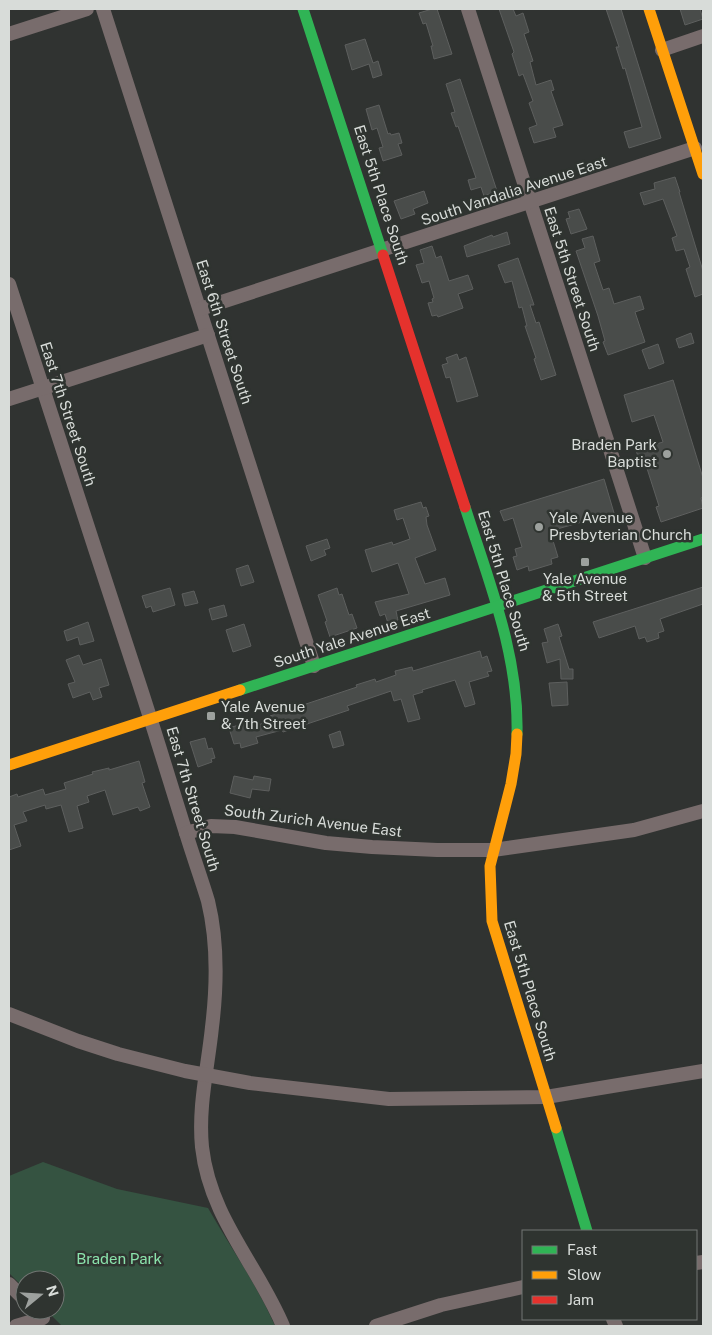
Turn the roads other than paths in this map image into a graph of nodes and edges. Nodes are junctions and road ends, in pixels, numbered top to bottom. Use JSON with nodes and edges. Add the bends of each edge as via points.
{"nodes":[{"id":1,"x":87,"y":9,"type":"edge"},
{"id":2,"x":103,"y":9,"type":"edge"},
{"id":3,"x":303,"y":9,"type":"edge"},
{"id":4,"x":468,"y":9,"type":"edge"},
{"id":5,"x":649,"y":9,"type":"edge"},
{"id":6,"x":9,"y":34,"type":"edge"},
{"id":7,"x":703,"y":36,"type":"edge"},
{"id":8,"x":662,"y":50,"type":"junction"},
{"id":9,"x":695,"y":148,"type":"junction"},
{"id":10,"x":703,"y":174,"type":"edge"},
{"id":11,"x":530,"y":202,"type":"junction"},
{"id":12,"x":382,"y":251,"type":"junction"},
{"id":13,"x":9,"y":284,"type":"edge"},
{"id":14,"x":200,"y":309,"type":"junction"},
{"id":15,"x":208,"y":335,"type":"junction"},
{"id":16,"x":43,"y":388,"type":"junction"},
{"id":17,"x":9,"y":399,"type":"edge"},
{"id":18,"x":703,"y":539,"type":"edge"},
{"id":19,"x":645,"y":558,"type":"junction"},
{"id":20,"x":497,"y":607,"type":"junction"},
{"id":21,"x":314,"y":666,"type":"junction"},
{"id":22,"x":150,"y":718,"type":"junction"},
{"id":23,"x":9,"y":765,"type":"edge"},
{"id":24,"x":703,"y":811,"type":"edge"},
{"id":25,"x":186,"y":834,"type":"junction"},
{"id":26,"x":493,"y":850,"type":"junction"},
{"id":27,"x":9,"y":1014,"type":"edge"},
{"id":28,"x":703,"y":1071,"type":"edge"},
{"id":29,"x":205,"y":1075,"type":"junction"},
{"id":30,"x":546,"y":1097,"type":"junction"},
{"id":31,"x":587,"y":1230,"type":"edge"},
{"id":32,"x":522,"y":1287,"type":"edge"},
{"id":33,"x":36,"y":1320,"type":"edge"},
{"id":34,"x":16,"y":1326,"type":"edge"},
{"id":35,"x":283,"y":1326,"type":"edge"},
{"id":36,"x":376,"y":1326,"type":"edge"}],
"edges":[{"from":1,"to":6,"type":"street"},
{"from":2,"to":14,"type":"street","name":"East 6th Street South"},
{"from":3,"to":12,"type":"street","name":"East 5th Place South"},
{"from":4,"to":11,"type":"street","name":"East 5th Street South"},
{"from":5,"to":8,"type":"street"},
{"from":7,"to":8,"type":"street"},
{"from":8,"to":9,"type":"street"},
{"from":9,"to":10,"type":"street"},
{"from":9,"to":11,"type":"street","name":"South Vandalia Avenue East"},
{"from":11,"to":12,"type":"street","name":"South Vandalia Avenue East"},
{"from":11,"to":19,"type":"street","name":"East 5th Street South"},
{"from":12,"to":14,"type":"street","name":"South Vandalia Avenue East"},
{"from":12,"to":20,"type":"street","name":"East 5th Place South"},
{"from":13,"to":16,"type":"street","name":"East 7th Street South"},
{"from":14,"to":15,"type":"street","name":"East 6th Street South"},
{"from":15,"to":16,"type":"street"},
{"from":15,"to":21,"type":"street","name":"East 6th Street South"},
{"from":16,"to":17,"type":"street"},
{"from":16,"to":22,"type":"street","name":"East 7th Street South"},
{"from":18,"to":19,"type":"street","name":"South Yale Avenue East"},
{"from":19,"to":20,"type":"street","name":"South Yale Avenue East"},
{"from":20,"to":21,"type":"street","name":"South Yale Avenue East"},
{"from":20,"to":26,"type":"street","name":"East 5th Place South","via":[[511,659],[517,715],[511,784]]},
{"from":21,"to":22,"type":"street","name":"South Yale Avenue East"},
{"from":22,"to":23,"type":"street","name":"South Yale Avenue East"},
{"from":22,"to":25,"type":"street","name":"East 7th Street South"},
{"from":24,"to":26,"type":"street","name":"South Zurich Avenue East","via":[[634,830]]},
{"from":25,"to":26,"type":"street","name":"South Zurich Avenue East","via":[[211,826],[235,827],[326,843]]},
{"from":25,"to":29,"type":"street","name":"East 7th Street South","via":[[208,903],[216,960]]},
{"from":26,"to":30,"type":"street","name":"East 5th Place South","via":[[490,866],[492,921]]},
{"from":27,"to":29,"type":"street","via":[[118,1054]]},
{"from":28,"to":30,"type":"street"},
{"from":29,"to":30,"type":"street","via":[[389,1099]]},
{"from":29,"to":35,"type":"street","name":"East 7th Street South","via":[[201,1128],[208,1176],[216,1203],[276,1307]]},
{"from":30,"to":31,"type":"street","name":"East 5th Place South"},
{"from":32,"to":36,"type":"street","via":[[441,1305]]},
{"from":33,"to":34,"type":"street"}]}
